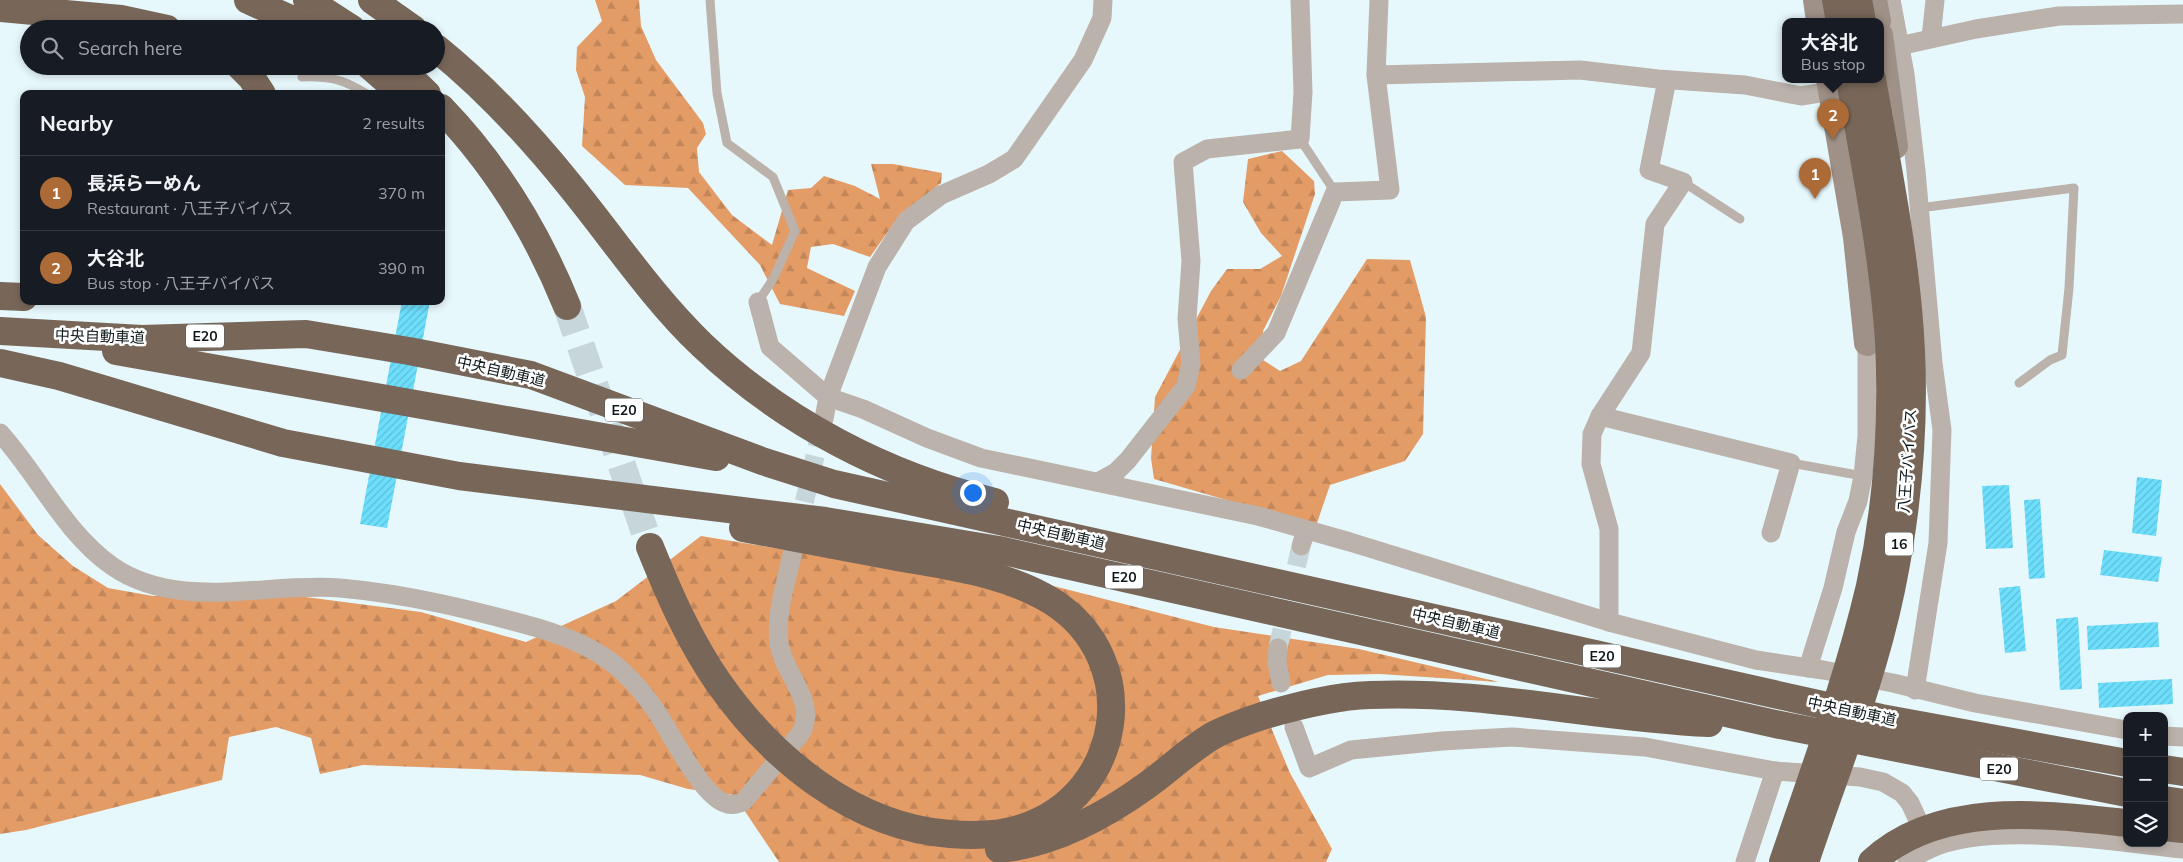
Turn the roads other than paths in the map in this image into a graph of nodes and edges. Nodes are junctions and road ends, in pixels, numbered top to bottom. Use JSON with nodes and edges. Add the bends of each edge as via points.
{"nodes":[{"id":1,"x":248,"y":0,"type":"edge"},
{"id":2,"x":307,"y":0,"type":"edge"},
{"id":3,"x":372,"y":0,"type":"edge"},
{"id":4,"x":710,"y":0,"type":"edge"},
{"id":5,"x":1103,"y":0,"type":"edge"},
{"id":6,"x":1300,"y":0,"type":"edge"},
{"id":7,"x":1379,"y":0,"type":"edge"},
{"id":8,"x":1816,"y":0,"type":"edge"},
{"id":9,"x":1836,"y":0,"type":"edge"},
{"id":10,"x":1858,"y":0,"type":"edge"},
{"id":11,"x":1874,"y":0,"type":"edge"},
{"id":12,"x":1891,"y":0,"type":"edge"},
{"id":13,"x":1935,"y":0,"type":"edge"},
{"id":14,"x":0,"y":8,"type":"edge"},
{"id":15,"x":2183,"y":14,"type":"edge"},
{"id":16,"x":1819,"y":18,"type":"edge"},
{"id":17,"x":1839,"y":18,"type":"edge"},
{"id":18,"x":1861,"y":18,"type":"edge"},
{"id":19,"x":1877,"y":18,"type":"edge"},
{"id":20,"x":126,"y":20,"type":"edge"},
{"id":21,"x":293,"y":20,"type":"edge"},
{"id":22,"x":338,"y":20,"type":"edge"},
{"id":23,"x":400,"y":20,"type":"edge"},
{"id":24,"x":1931,"y":38,"type":"junction"},
{"id":25,"x":1890,"y":41,"type":"edge"},
{"id":26,"x":445,"y":56,"type":"edge"},
{"id":27,"x":249,"y":75,"type":"edge"},
{"id":28,"x":380,"y":75,"type":"edge"},
{"id":29,"x":407,"y":75,"type":"edge"},
{"id":30,"x":1376,"y":75,"type":"junction"},
{"id":31,"x":302,"y":77,"type":"dead end"},
{"id":32,"x":1888,"y":77,"type":"edge"},
{"id":33,"x":1667,"y":80,"type":"junction"},
{"id":34,"x":1837,"y":83,"type":"edge"},
{"id":35,"x":259,"y":90,"type":"edge"},
{"id":36,"x":361,"y":90,"type":"edge"},
{"id":37,"x":397,"y":90,"type":"edge"},
{"id":38,"x":423,"y":90,"type":"edge"},
{"id":39,"x":445,"y":113,"type":"edge"},
{"id":40,"x":445,"y":135,"type":"edge"},
{"id":41,"x":1300,"y":139,"type":"junction"},
{"id":42,"x":1683,"y":182,"type":"junction"},
{"id":43,"x":1335,"y":192,"type":"junction"},
{"id":44,"x":1907,"y":211,"type":"junction"},
{"id":45,"x":1740,"y":219,"type":"dead end"},
{"id":46,"x":0,"y":296,"type":"edge"},
{"id":47,"x":20,"y":297,"type":"edge"},
{"id":48,"x":758,"y":302,"type":"joint"},
{"id":49,"x":4,"y":332,"type":"edge"},
{"id":50,"x":1878,"y":342,"type":"junction"},
{"id":51,"x":0,"y":363,"type":"edge"},
{"id":52,"x":1922,"y":363,"type":"junction"},
{"id":53,"x":1241,"y":370,"type":"dead end"},
{"id":54,"x":2018,"y":383,"type":"dead end"},
{"id":55,"x":828,"y":397,"type":"junction"},
{"id":56,"x":1600,"y":416,"type":"junction"},
{"id":57,"x":824,"y":418,"type":"tunnel mouth"},
{"id":58,"x":0,"y":433,"type":"edge"},
{"id":59,"x":1791,"y":463,"type":"junction"},
{"id":60,"x":793,"y":471,"type":"junction"},
{"id":61,"x":459,"y":476,"type":"junction"},
{"id":62,"x":1863,"y":476,"type":"junction"},
{"id":63,"x":1098,"y":482,"type":"junction"},
{"id":64,"x":1771,"y":533,"type":"dead end"},
{"id":65,"x":793,"y":551,"type":"dead end"},
{"id":66,"x":1392,"y":608,"type":"junction"},
{"id":67,"x":1610,"y":622,"type":"junction"},
{"id":68,"x":1278,"y":648,"type":"tunnel mouth"},
{"id":69,"x":1816,"y":669,"type":"junction"},
{"id":70,"x":1281,"y":683,"type":"dead end"},
{"id":71,"x":1915,"y":690,"type":"junction"},
{"id":72,"x":1294,"y":728,"type":"dead end"},
{"id":73,"x":1792,"y":728,"type":"junction"},
{"id":74,"x":2123,"y":729,"type":"edge"},
{"id":75,"x":2168,"y":736,"type":"edge"},
{"id":76,"x":2183,"y":737,"type":"edge"},
{"id":77,"x":2123,"y":762,"type":"edge"},
{"id":78,"x":2168,"y":770,"type":"edge"},
{"id":79,"x":1783,"y":771,"type":"junction"},
{"id":80,"x":2183,"y":772,"type":"edge"},
{"id":81,"x":2123,"y":792,"type":"edge"},
{"id":82,"x":2168,"y":801,"type":"edge"},
{"id":83,"x":2183,"y":803,"type":"edge"},
{"id":84,"x":2123,"y":823,"type":"edge"},
{"id":85,"x":2172,"y":843,"type":"edge"},
{"id":86,"x":1929,"y":845,"type":"junction"},
{"id":87,"x":1745,"y":862,"type":"edge"},
{"id":88,"x":1783,"y":862,"type":"edge"},
{"id":89,"x":1805,"y":862,"type":"edge"},
{"id":90,"x":1872,"y":862,"type":"edge"},
{"id":91,"x":1907,"y":862,"type":"edge"}],
"edges":[{"from":1,"to":21,"type":"highway"},
{"from":2,"to":22,"type":"highway"},
{"from":3,"to":23,"type":"highway"},
{"from":4,"to":48,"type":"lane","via":[[717,93],[727,143],[773,177],[795,231],[773,279]]},
{"from":5,"to":55,"type":"street","via":[[1102,18],[1083,60],[1014,159],[941,195],[906,221],[877,267]]},
{"from":6,"to":41,"type":"street","via":[[1303,92]]},
{"from":7,"to":30,"type":"street"},
{"from":8,"to":16,"type":"street"},
{"from":9,"to":17,"type":"highway"},
{"from":10,"to":18,"type":"highway"},
{"from":11,"to":19,"type":"street"},
{"from":12,"to":25,"type":"street"},
{"from":13,"to":24,"type":"street"},
{"from":14,"to":20,"type":"highway"},
{"from":15,"to":24,"type":"street","via":[[2059,16]]},
{"from":24,"to":25,"type":"street"},
{"from":25,"to":32,"type":"street"},
{"from":26,"to":66,"type":"highway","via":[[482,88],[530,138],[636,271],[702,344],[754,389],[812,429],[873,459],[950,488]]},
{"from":27,"to":35,"type":"highway"},
{"from":28,"to":37,"type":"highway"},
{"from":29,"to":38,"type":"highway"},
{"from":30,"to":33,"type":"street","via":[[1580,70]]},
{"from":30,"to":43,"type":"street","via":[[1390,190]]},
{"from":31,"to":36,"type":"lane","via":[[323,76],[346,81]]},
{"from":32,"to":44,"type":"highway","name":"八王子バイパス","number":"16"},
{"from":33,"to":34,"type":"street","via":[[1745,85],[1802,96]]},
{"from":33,"to":42,"type":"street","via":[[1649,170]]},
{"from":34,"to":50,"type":"highway","name":"八王子バイパス","number":"16","via":[[1884,286]]},
{"from":39,"to":40,"type":"highway","via":[[498,175],[516,202],[552,269],[559,305],[495,198]]},
{"from":41,"to":43,"type":"lane"},
{"from":41,"to":63,"type":"street","via":[[1208,149],[1183,162],[1191,261],[1188,319],[1191,364],[1186,386],[1128,460],[1116,472]]},
{"from":42,"to":45,"type":"lane"},
{"from":42,"to":56,"type":"street","via":[[1655,224],[1641,353]]},
{"from":43,"to":53,"type":"street","via":[[1276,333]]},
{"from":44,"to":52,"type":"highway","name":"八王子バイパス","number":"16","via":[[1903,267]]},
{"from":44,"to":54,"type":"lane","via":[[2074,188],[2062,355]]},
{"from":46,"to":47,"type":"highway"},
{"from":48,"to":55,"type":"street","via":[[770,347]]},
{"from":49,"to":60,"type":"highway"},
{"from":49,"to":60,"type":"highway","name":"中央自動車道","number":"E20","via":[[142,339],[306,334],[338,338],[531,375]]},
{"from":50,"to":62,"type":"street"},
{"from":50,"to":88,"type":"highway","name":"八王子バイパス","number":"16","via":[[1889,427],[1886,481],[1870,585],[1850,663]]},
{"from":51,"to":61,"type":"highway","name":"中央自動車道","number":"E20","via":[[59,376],[283,443]]},
{"from":52,"to":71,"type":"street","via":[[1942,430],[1938,543]]},
{"from":52,"to":89,"type":"highway","name":"八王子バイパス","number":"16","via":[[1891,590],[1871,665]]},
{"from":55,"to":57,"type":"street"},
{"from":55,"to":63,"type":"street","via":[[981,458]]},
{"from":56,"to":59,"type":"street"},
{"from":56,"to":67,"type":"street","via":[[1592,434],[1591,464],[1609,529]]},
{"from":58,"to":65,"type":"street","via":[[78,535],[102,559],[129,576],[152,585],[182,591],[328,588],[413,597],[522,624],[564,637],[599,653],[630,679],[657,712],[706,788],[717,799],[733,805],[749,795],[801,733],[806,720],[802,696],[779,642],[780,617]]},
{"from":59,"to":62,"type":"lane"},
{"from":59,"to":64,"type":"street"},
{"from":60,"to":66,"type":"highway","name":"中央自動車道","number":"E20","via":[[834,484]]},
{"from":61,"to":73,"type":"highway","name":"中央自動車道","number":"E20","via":[[824,521],[999,550]]},
{"from":61,"to":73,"type":"highway","via":[[966,569],[1008,581],[1052,602],[1090,638],[1108,679],[1111,723],[1107,744],[1088,783],[1069,802],[1022,828],[994,834],[955,834],[908,828],[858,808],[823,787],[792,765],[758,731],[718,682],[641,543],[651,588],[694,671],[756,751],[803,790],[853,821],[926,846],[981,851],[1036,843],[1064,833],[1100,816],[1216,734],[1262,716],[1328,700],[1368,695],[1426,694],[1526,702],[1682,722]]},
{"from":62,"to":69,"type":"street","via":[[1846,532]]},
{"from":63,"to":67,"type":"street","via":[[1258,516],[1304,538]]},
{"from":66,"to":77,"type":"highway","name":"中央自動車道","number":"E20","via":[[1881,718]]},
{"from":67,"to":69,"type":"street","via":[[1756,660]]},
{"from":68,"to":70,"type":"street"},
{"from":69,"to":71,"type":"street"},
{"from":71,"to":74,"type":"street"},
{"from":72,"to":79,"type":"street","via":[[1309,768],[1350,750],[1512,737],[1645,747]]},
{"from":73,"to":81,"type":"highway","name":"中央自動車道","number":"E20"},
{"from":75,"to":76,"type":"street"},
{"from":78,"to":80,"type":"highway"},
{"from":79,"to":86,"type":"street","via":[[1883,782],[1902,793],[1917,815]]},
{"from":79,"to":87,"type":"street"},
{"from":82,"to":83,"type":"highway"},
{"from":84,"to":90,"type":"highway","via":[[2060,816],[1991,816],[1964,820],[1909,838]]},
{"from":85,"to":86,"type":"street","via":[[1990,836]]},
{"from":86,"to":91,"type":"street"}]}
